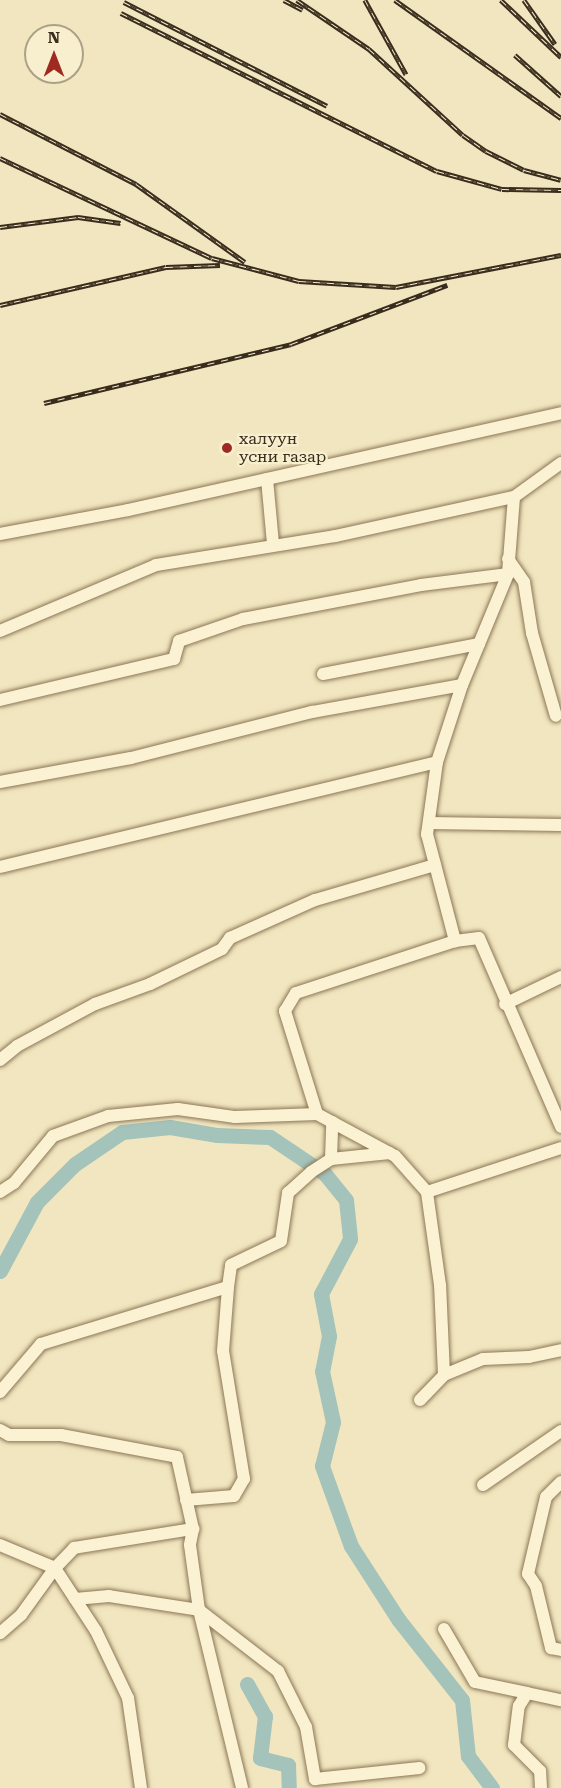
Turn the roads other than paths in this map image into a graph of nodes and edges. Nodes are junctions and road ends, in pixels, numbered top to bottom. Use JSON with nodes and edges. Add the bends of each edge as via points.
{"nodes":[{"id":1,"x":561,"y":413,"type":"edge"},
{"id":2,"x":561,"y":463,"type":"edge"},
{"id":3,"x":267,"y":479,"type":"junction"},
{"id":4,"x":514,"y":497,"type":"junction"},
{"id":5,"x":0,"y":534,"type":"edge"},
{"id":6,"x":273,"y":544,"type":"junction"},
{"id":7,"x":508,"y":559,"type":"junction"},
{"id":8,"x":508,"y":574,"type":"junction"},
{"id":9,"x":0,"y":631,"type":"edge"},
{"id":10,"x":479,"y":644,"type":"junction"},
{"id":11,"x":323,"y":674,"type":"dead end"},
{"id":12,"x":462,"y":685,"type":"junction"},
{"id":13,"x":0,"y":700,"type":"edge"},
{"id":14,"x":556,"y":716,"type":"dead end"},
{"id":15,"x":437,"y":762,"type":"junction"},
{"id":16,"x":0,"y":782,"type":"edge"},
{"id":17,"x":429,"y":823,"type":"junction"},
{"id":18,"x":561,"y":825,"type":"edge"},
{"id":19,"x":435,"y":865,"type":"junction"},
{"id":20,"x":0,"y":867,"type":"edge"},
{"id":21,"x":455,"y":941,"type":"junction"},
{"id":22,"x":561,"y":977,"type":"edge"},
{"id":23,"x":506,"y":1004,"type":"junction"},
{"id":24,"x":0,"y":1060,"type":"edge"},
{"id":25,"x":317,"y":1114,"type":"junction"},
{"id":26,"x":332,"y":1122,"type":"junction"},
{"id":27,"x":561,"y":1127,"type":"edge"},
{"id":28,"x":561,"y":1148,"type":"edge"},
{"id":29,"x":390,"y":1153,"type":"junction"},
{"id":30,"x":331,"y":1159,"type":"junction"},
{"id":31,"x":0,"y":1192,"type":"edge"},
{"id":32,"x":427,"y":1192,"type":"junction"},
{"id":33,"x":228,"y":1287,"type":"junction"},
{"id":34,"x":561,"y":1350,"type":"edge"},
{"id":35,"x":444,"y":1375,"type":"junction"},
{"id":36,"x":0,"y":1392,"type":"edge"},
{"id":37,"x":420,"y":1400,"type":"dead end"},
{"id":38,"x":0,"y":1430,"type":"edge"},
{"id":39,"x":561,"y":1431,"type":"edge"},
{"id":40,"x":561,"y":1482,"type":"edge"},
{"id":41,"x":483,"y":1485,"type":"dead end"},
{"id":42,"x":186,"y":1500,"type":"junction"},
{"id":43,"x":193,"y":1529,"type":"junction"},
{"id":44,"x":0,"y":1545,"type":"edge"},
{"id":45,"x":55,"y":1568,"type":"junction"},
{"id":46,"x":75,"y":1599,"type":"junction"},
{"id":47,"x":199,"y":1610,"type":"junction"},
{"id":48,"x":444,"y":1629,"type":"dead end"},
{"id":49,"x":0,"y":1634,"type":"edge"},
{"id":50,"x":561,"y":1650,"type":"edge"},
{"id":51,"x":527,"y":1693,"type":"junction"},
{"id":52,"x":561,"y":1700,"type":"edge"},
{"id":53,"x":419,"y":1768,"type":"dead end"},
{"id":54,"x":141,"y":1788,"type":"edge"},
{"id":55,"x":243,"y":1788,"type":"edge"},
{"id":56,"x":542,"y":1788,"type":"edge"}],
"edges":[{"from":1,"to":3,"type":"street"},
{"from":2,"to":4,"type":"street"},
{"from":3,"to":5,"type":"street"},
{"from":3,"to":6,"type":"street"},
{"from":4,"to":6,"type":"street","via":[[335,536]]},
{"from":4,"to":7,"type":"street"},
{"from":6,"to":9,"type":"street","via":[[156,565]]},
{"from":7,"to":8,"type":"street"},
{"from":7,"to":14,"type":"street","via":[[524,582],[532,633]]},
{"from":8,"to":10,"type":"street"},
{"from":8,"to":13,"type":"street","via":[[421,585],[243,619],[178,641],[174,659]]},
{"from":10,"to":11,"type":"street"},
{"from":10,"to":12,"type":"street"},
{"from":12,"to":15,"type":"street"},
{"from":12,"to":16,"type":"street","via":[[312,712],[131,758]]},
{"from":15,"to":17,"type":"street"},
{"from":15,"to":20,"type":"street"},
{"from":17,"to":18,"type":"street"},
{"from":17,"to":19,"type":"street","via":[[427,834]]},
{"from":19,"to":21,"type":"street"},
{"from":19,"to":24,"type":"street","via":[[315,900],[230,938],[222,949],[150,984],[95,1004],[17,1046]]},
{"from":21,"to":23,"type":"street","via":[[479,938]]},
{"from":21,"to":25,"type":"street","via":[[296,993],[285,1011]]},
{"from":22,"to":23,"type":"street"},
{"from":23,"to":27,"type":"street"},
{"from":25,"to":26,"type":"street"},
{"from":25,"to":31,"type":"street","via":[[235,1117],[178,1109],[108,1116],[52,1136],[14,1183]]},
{"from":26,"to":29,"type":"street"},
{"from":26,"to":30,"type":"street"},
{"from":28,"to":32,"type":"street"},
{"from":29,"to":30,"type":"street"},
{"from":29,"to":32,"type":"street"},
{"from":30,"to":33,"type":"street","via":[[288,1193],[281,1241],[231,1265]]},
{"from":32,"to":35,"type":"street","via":[[440,1285]]},
{"from":33,"to":36,"type":"street","via":[[41,1344]]},
{"from":33,"to":42,"type":"street","via":[[223,1352],[244,1479],[234,1496]]},
{"from":34,"to":35,"type":"street","via":[[529,1357],[483,1359]]},
{"from":35,"to":37,"type":"street"},
{"from":38,"to":42,"type":"street","via":[[9,1435],[61,1435],[177,1457]]},
{"from":39,"to":41,"type":"street"},
{"from":40,"to":50,"type":"street","via":[[546,1497],[528,1574],[536,1586],[551,1648]]},
{"from":42,"to":43,"type":"street"},
{"from":43,"to":45,"type":"street","via":[[74,1548]]},
{"from":43,"to":47,"type":"street","via":[[190,1545]]},
{"from":44,"to":45,"type":"street"},
{"from":45,"to":46,"type":"street"},
{"from":45,"to":49,"type":"street","via":[[21,1615]]},
{"from":46,"to":47,"type":"street","via":[[109,1596]]},
{"from":46,"to":54,"type":"street","via":[[96,1631],[128,1698]]},
{"from":47,"to":53,"type":"street","via":[[278,1671],[306,1726],[315,1779]]},
{"from":47,"to":55,"type":"street"},
{"from":48,"to":51,"type":"street","via":[[475,1682]]},
{"from":51,"to":52,"type":"street"},
{"from":51,"to":56,"type":"street","via":[[519,1706],[514,1745],[540,1771]]}]}
